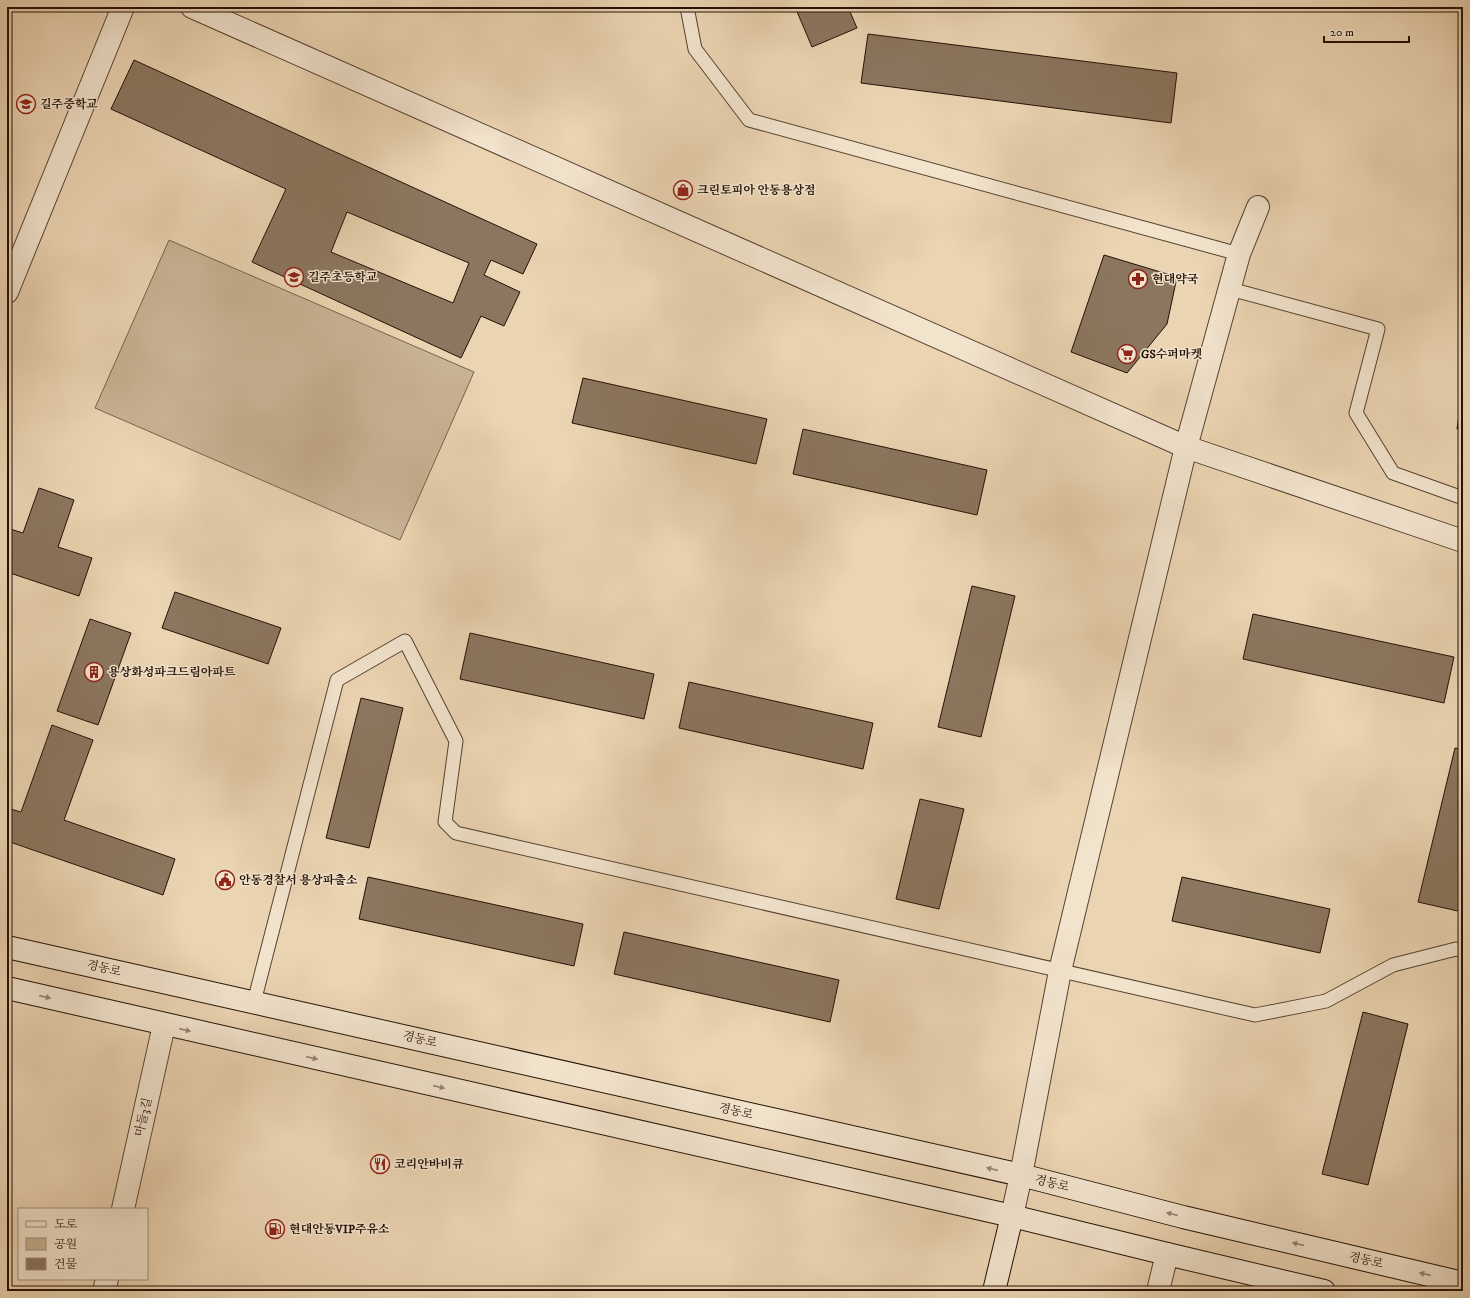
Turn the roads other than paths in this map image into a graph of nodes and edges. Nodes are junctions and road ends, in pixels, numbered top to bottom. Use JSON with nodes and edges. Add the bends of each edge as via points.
{"nodes":[{"id":1,"x":123,"y":7,"type":"edge"},
{"id":2,"x":192,"y":7,"type":"edge"},
{"id":3,"x":687,"y":7,"type":"edge"},
{"id":4,"x":1258,"y":207,"type":"dead end"},
{"id":5,"x":1240,"y":254,"type":"junction"},
{"id":6,"x":1230,"y":289,"type":"junction"},
{"id":7,"x":7,"y":292,"type":"edge"},
{"id":8,"x":1186,"y":447,"type":"junction"},
{"id":9,"x":1463,"y":498,"type":"edge"},
{"id":10,"x":1463,"y":541,"type":"edge"},
{"id":11,"x":7,"y":946,"type":"edge"},
{"id":12,"x":1463,"y":950,"type":"edge"},
{"id":13,"x":1060,"y":971,"type":"junction"},
{"id":14,"x":7,"y":988,"type":"edge"},
{"id":15,"x":254,"y":1002,"type":"junction"},
{"id":16,"x":164,"y":1025,"type":"junction"},
{"id":17,"x":1022,"y":1175,"type":"junction"},
{"id":18,"x":123,"y":1208,"type":"edge"},
{"id":19,"x":1012,"y":1216,"type":"junction"},
{"id":20,"x":1167,"y":1254,"type":"junction"},
{"id":21,"x":107,"y":1280,"type":"edge"},
{"id":22,"x":1463,"y":1282,"type":"edge"},
{"id":23,"x":104,"y":1291,"type":"edge"},
{"id":24,"x":994,"y":1291,"type":"edge"},
{"id":25,"x":1158,"y":1291,"type":"edge"},
{"id":26,"x":1324,"y":1291,"type":"edge"}],
"edges":[{"from":1,"to":7,"type":"street"},
{"from":2,"to":8,"type":"street"},
{"from":3,"to":5,"type":"lane","via":[[695,49],[749,120]]},
{"from":4,"to":5,"type":"street"},
{"from":5,"to":6,"type":"street"},
{"from":6,"to":8,"type":"street"},
{"from":6,"to":9,"type":"lane","via":[[1378,329],[1356,413],[1393,473]]},
{"from":8,"to":10,"type":"street"},
{"from":8,"to":13,"type":"street"},
{"from":11,"to":15,"type":"street","name":"경동로"},
{"from":12,"to":13,"type":"lane","via":[[1456,949],[1393,965],[1326,1001],[1255,1015]]},
{"from":13,"to":15,"type":"lane","via":[[456,833],[445,822],[456,741],[405,641],[337,680]]},
{"from":13,"to":17,"type":"street"},
{"from":14,"to":16,"type":"street","one_way":true},
{"from":17,"to":15,"type":"street","name":"경동로","one_way":true},
{"from":16,"to":18,"type":"street","name":"마들3길"},
{"from":16,"to":19,"type":"street","one_way":true},
{"from":17,"to":19,"type":"street"},
{"from":22,"to":17,"type":"street","name":"경동로","one_way":true,"via":[[1183,1217]]},
{"from":19,"to":20,"type":"street"},
{"from":19,"to":24,"type":"street"},
{"from":20,"to":25,"type":"street"},
{"from":20,"to":26,"type":"street"},
{"from":21,"to":23,"type":"street"}]}
